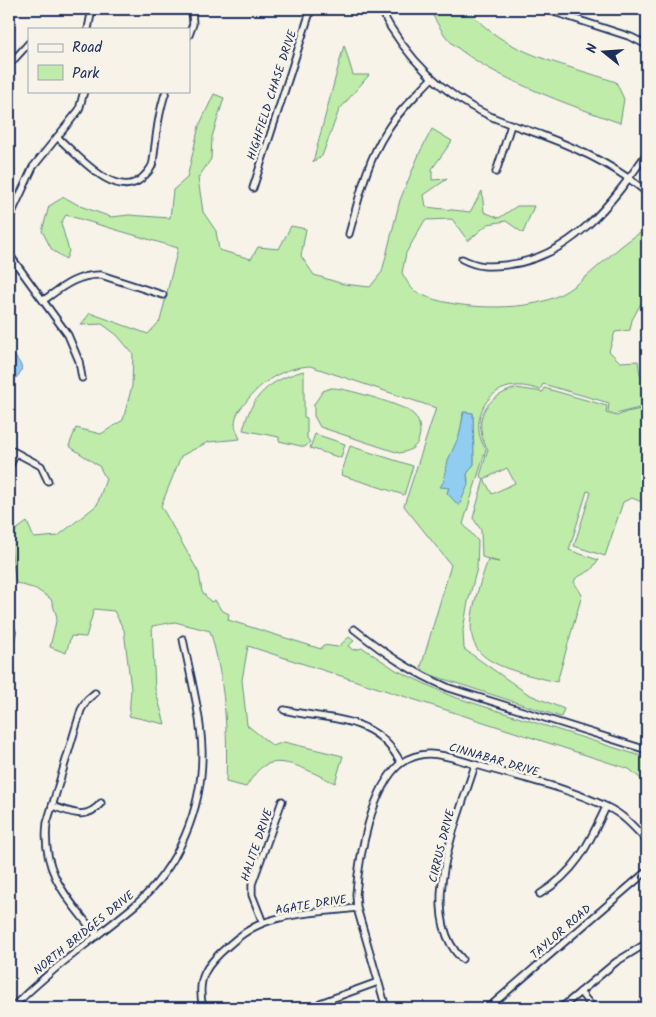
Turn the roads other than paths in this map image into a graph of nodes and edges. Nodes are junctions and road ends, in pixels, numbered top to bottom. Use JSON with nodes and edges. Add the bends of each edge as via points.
{"nodes":[{"id":1,"x":92,"y":9,"type":"edge"},
{"id":2,"x":311,"y":9,"type":"edge"},
{"id":3,"x":380,"y":9,"type":"edge"},
{"id":4,"x":545,"y":9,"type":"edge"},
{"id":5,"x":192,"y":11,"type":"dead end"},
{"id":6,"x":88,"y":28,"type":"edge"},
{"id":7,"x":190,"y":32,"type":"edge"},
{"id":8,"x":28,"y":43,"type":"edge"},
{"id":9,"x":647,"y":45,"type":"edge"},
{"id":10,"x":9,"y":65,"type":"edge"},
{"id":11,"x":432,"y":78,"type":"junction"},
{"id":12,"x":84,"y":92,"type":"edge"},
{"id":13,"x":166,"y":92,"type":"edge"},
{"id":14,"x":511,"y":125,"type":"junction"},
{"id":15,"x":57,"y":137,"type":"junction"},
{"id":16,"x":647,"y":153,"type":"edge"},
{"id":17,"x":496,"y":172,"type":"dead end"},
{"id":18,"x":629,"y":179,"type":"junction"},
{"id":19,"x":253,"y":188,"type":"dead end"},
{"id":20,"x":647,"y":193,"type":"edge"},
{"id":21,"x":9,"y":219,"type":"edge"},
{"id":22,"x":349,"y":234,"type":"dead end"},
{"id":23,"x":9,"y":254,"type":"edge"},
{"id":24,"x":462,"y":259,"type":"dead end"},
{"id":25,"x":163,"y":295,"type":"dead end"},
{"id":26,"x":44,"y":300,"type":"junction"},
{"id":27,"x":82,"y":378,"type":"dead end"},
{"id":28,"x":9,"y":450,"type":"edge"},
{"id":29,"x":16,"y":453,"type":"junction"},
{"id":30,"x":9,"y":467,"type":"edge"},
{"id":31,"x":48,"y":481,"type":"dead end"},
{"id":32,"x":9,"y":623,"type":"edge"},
{"id":33,"x":354,"y":628,"type":"dead end"},
{"id":34,"x":183,"y":639,"type":"dead end"},
{"id":35,"x":9,"y":648,"type":"edge"},
{"id":36,"x":95,"y":693,"type":"dead end"},
{"id":37,"x":284,"y":710,"type":"dead end"},
{"id":38,"x":647,"y":750,"type":"edge"},
{"id":39,"x":401,"y":763,"type":"junction"},
{"id":40,"x":475,"y":765,"type":"junction"},
{"id":41,"x":282,"y":801,"type":"dead end"},
{"id":42,"x":101,"y":803,"type":"dead end"},
{"id":43,"x":52,"y":806,"type":"junction"},
{"id":44,"x":606,"y":807,"type":"junction"},
{"id":45,"x":647,"y":841,"type":"edge"},
{"id":46,"x":647,"y":871,"type":"edge"},
{"id":47,"x":540,"y":894,"type":"dead end"},
{"id":48,"x":357,"y":908,"type":"junction"},
{"id":49,"x":263,"y":923,"type":"junction"},
{"id":50,"x":97,"y":936,"type":"junction"},
{"id":51,"x":647,"y":943,"type":"edge"},
{"id":52,"x":462,"y":959,"type":"dead end"},
{"id":53,"x":378,"y":982,"type":"junction"},
{"id":54,"x":580,"y":992,"type":"junction"},
{"id":55,"x":320,"y":1003,"type":"dead end"},
{"id":56,"x":12,"y":1008,"type":"edge"},
{"id":57,"x":203,"y":1008,"type":"edge"},
{"id":58,"x":386,"y":1008,"type":"edge"},
{"id":59,"x":488,"y":1008,"type":"edge"},
{"id":60,"x":561,"y":1008,"type":"edge"},
{"id":61,"x":593,"y":1008,"type":"edge"}],
"edges":[{"from":1,"to":6,"type":"street"},
{"from":2,"to":19,"type":"street","name":"HIGHFIELD CHASE DRIVE"},
{"from":3,"to":11,"type":"street","via":[[400,44]]},
{"from":4,"to":9,"type":"street","via":[[631,36]]},
{"from":5,"to":7,"type":"street"},
{"from":8,"to":10,"type":"street"},
{"from":11,"to":14,"type":"street","via":[[467,104]]},
{"from":11,"to":22,"type":"street","via":[[396,117],[378,145],[366,173]]},
{"from":12,"to":15,"type":"street","via":[[79,110]]},
{"from":13,"to":15,"type":"street","via":[[153,164],[139,180],[122,185],[112,182]]},
{"from":14,"to":17,"type":"street"},
{"from":14,"to":18,"type":"street","via":[[562,143]]},
{"from":15,"to":21,"type":"street","via":[[33,167]]},
{"from":16,"to":18,"type":"street"},
{"from":18,"to":20,"type":"street"},
{"from":18,"to":24,"type":"street","via":[[604,211],[544,256],[523,263],[483,267]]},
{"from":23,"to":26,"type":"street"},
{"from":25,"to":26,"type":"street","via":[[92,275],[74,279]]},
{"from":26,"to":27,"type":"street","via":[[73,343]]},
{"from":28,"to":29,"type":"street"},
{"from":29,"to":30,"type":"street"},
{"from":29,"to":31,"type":"street","via":[[41,466]]},
{"from":32,"to":35,"type":"street","via":[[12,632]]},
{"from":33,"to":38,"type":"street","via":[[390,658],[448,688]]},
{"from":34,"to":50,"type":"street","name":"NORTH BRIDGES DRIVE","via":[[202,748],[200,780],[192,814],[179,849],[159,880],[136,905]]},
{"from":36,"to":43,"type":"street","via":[[81,710]]},
{"from":37,"to":39,"type":"street","via":[[367,727],[388,743]]},
{"from":39,"to":40,"type":"street","name":"CINNABAR DRIVE","via":[[428,754],[450,756]]},
{"from":39,"to":48,"type":"street","name":"CINNABAR DRIVE","via":[[385,781],[376,798],[357,880]]},
{"from":40,"to":44,"type":"street","name":"CINNABAR DRIVE"},
{"from":40,"to":52,"type":"street","name":"CIRRUS DRIVE","via":[[441,888],[448,939]]},
{"from":41,"to":49,"type":"street","name":"HALITE DRIVE","via":[[252,884],[252,895]]},
{"from":42,"to":43,"type":"street","via":[[86,815]]},
{"from":43,"to":50,"type":"street","via":[[45,838],[50,868],[60,887]]},
{"from":44,"to":45,"type":"street","name":"CINNABAR DRIVE","via":[[625,818]]},
{"from":44,"to":47,"type":"street","via":[[580,859],[570,872]]},
{"from":46,"to":59,"type":"street","name":"TAYLOR ROAD"},
{"from":48,"to":49,"type":"street","name":"AGATE DRIVE"},
{"from":48,"to":53,"type":"street","name":"CINNABAR DRIVE"},
{"from":49,"to":57,"type":"street","name":"AGATE DRIVE","via":[[240,935],[211,959],[201,982]]},
{"from":50,"to":56,"type":"street","name":"NORTH BRIDGES DRIVE"},
{"from":51,"to":54,"type":"street","via":[[616,962]]},
{"from":53,"to":55,"type":"street"},
{"from":53,"to":58,"type":"street","name":"CINNABAR DRIVE"},
{"from":54,"to":60,"type":"street"},
{"from":54,"to":61,"type":"street"}]}
